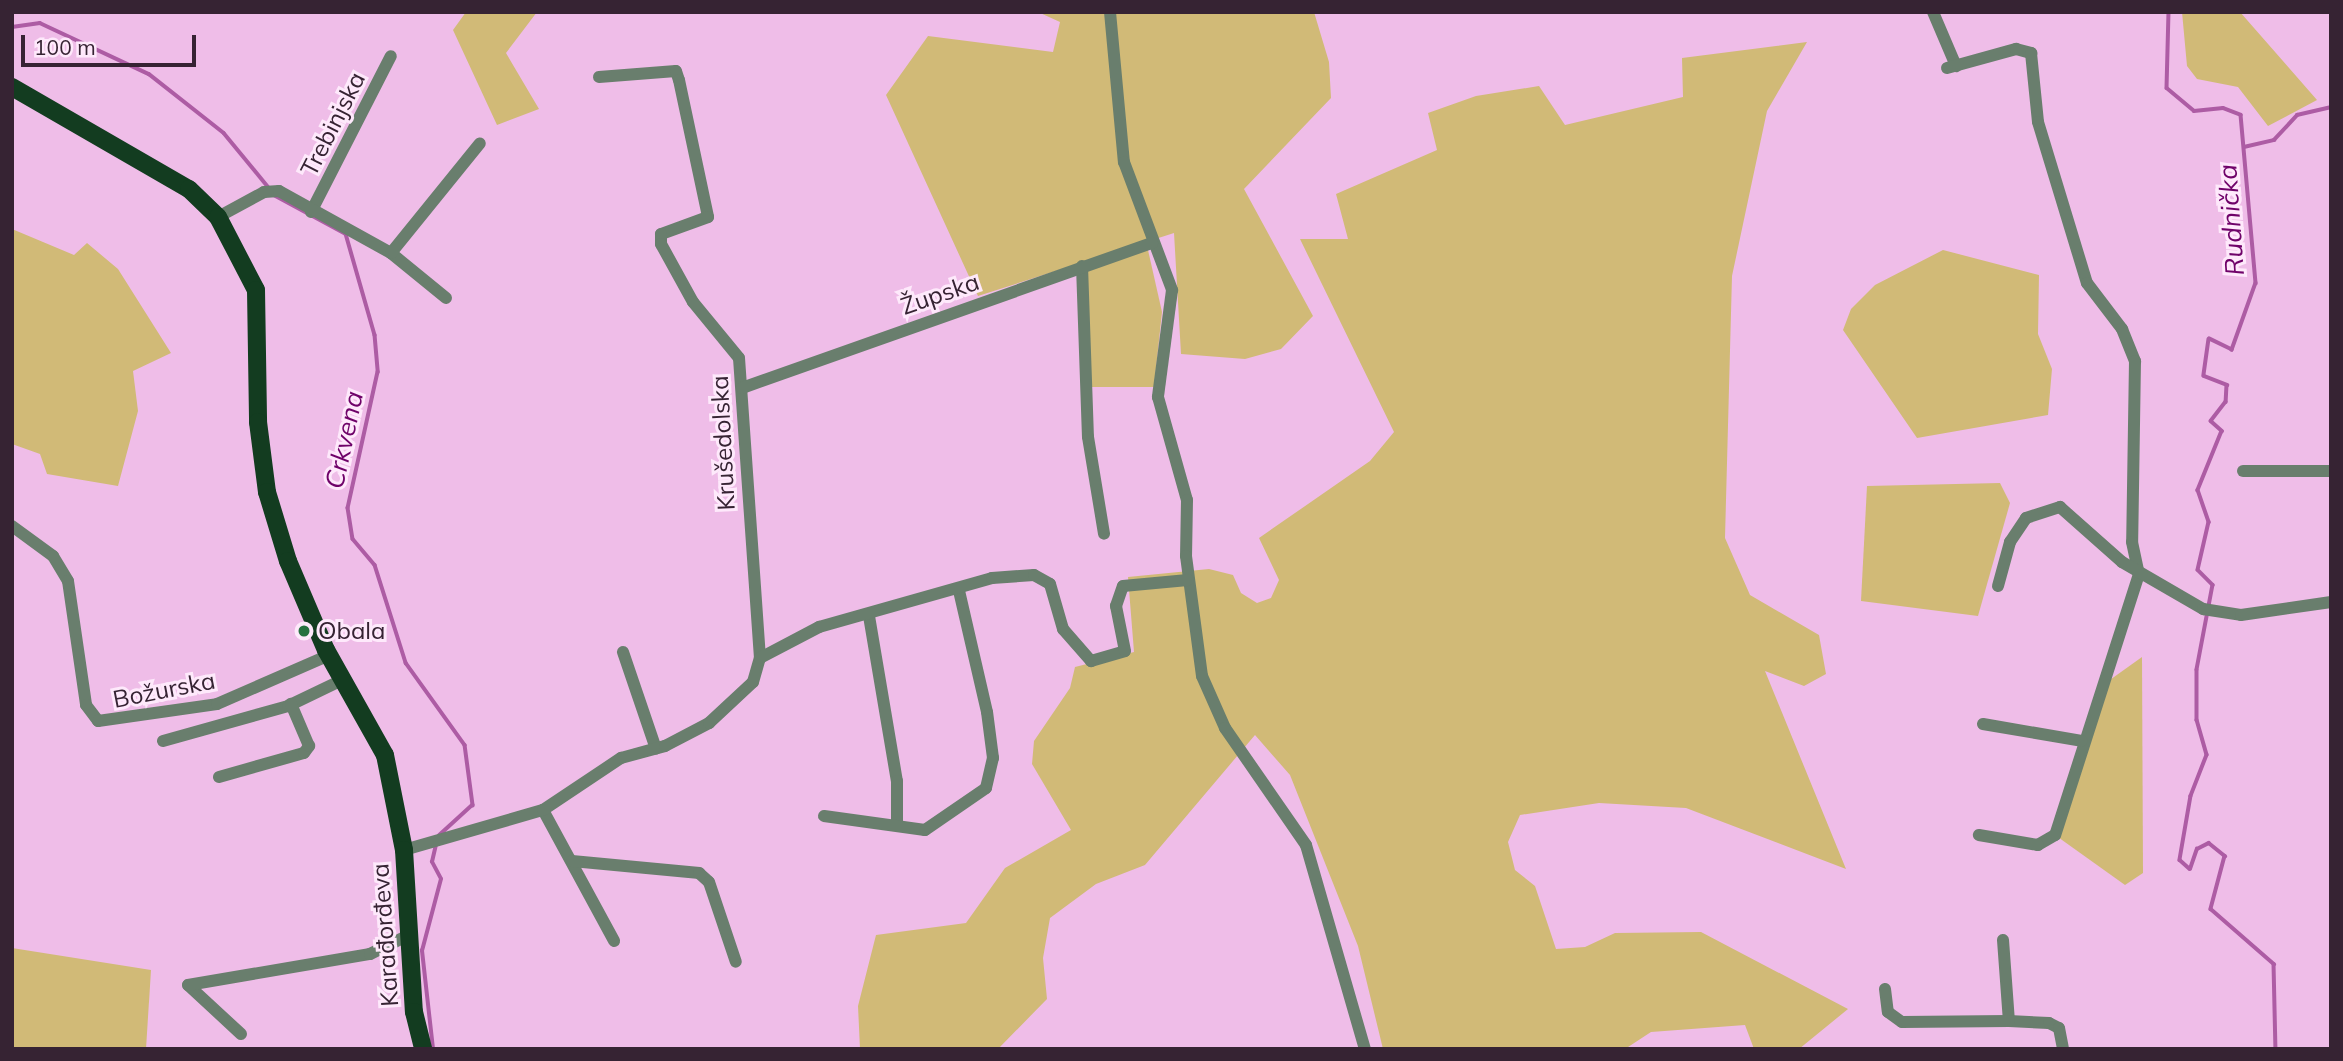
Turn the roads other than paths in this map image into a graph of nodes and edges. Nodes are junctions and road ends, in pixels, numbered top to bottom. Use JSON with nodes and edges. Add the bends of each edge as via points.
{"nodes":[{"id":1,"x":1110,"y":12,"type":"edge"},
{"id":2,"x":1933,"y":12,"type":"edge"},
{"id":3,"x":391,"y":56,"type":"dead end"},
{"id":4,"x":599,"y":77,"type":"dead end"},
{"id":5,"x":12,"y":87,"type":"edge"},
{"id":6,"x":480,"y":143,"type":"dead end"},
{"id":7,"x":312,"y":212,"type":"junction"},
{"id":8,"x":218,"y":217,"type":"junction"},
{"id":9,"x":1152,"y":243,"type":"junction"},
{"id":10,"x":391,"y":253,"type":"junction"},
{"id":11,"x":1082,"y":266,"type":"junction"},
{"id":12,"x":446,"y":298,"type":"dead end"},
{"id":13,"x":743,"y":388,"type":"junction"},
{"id":14,"x":2243,"y":471,"type":"dead end"},
{"id":15,"x":2331,"y":471,"type":"edge"},
{"id":16,"x":12,"y":526,"type":"edge"},
{"id":17,"x":1104,"y":534,"type":"dead end"},
{"id":18,"x":2139,"y":574,"type":"junction"},
{"id":19,"x":1188,"y":580,"type":"junction"},
{"id":20,"x":1998,"y":586,"type":"dead end"},
{"id":21,"x":959,"y":591,"type":"junction"},
{"id":22,"x":2331,"y":602,"type":"edge"},
{"id":23,"x":869,"y":616,"type":"junction"},
{"id":24,"x":624,"y":652,"type":"dead end"},
{"id":25,"x":329,"y":655,"type":"junction"},
{"id":26,"x":760,"y":658,"type":"junction"},
{"id":27,"x":344,"y":679,"type":"junction"},
{"id":28,"x":291,"y":704,"type":"junction"},
{"id":29,"x":1983,"y":724,"type":"dead end"},
{"id":30,"x":163,"y":741,"type":"dead end"},
{"id":31,"x":2082,"y":741,"type":"junction"},
{"id":32,"x":656,"y":748,"type":"junction"},
{"id":33,"x":219,"y":777,"type":"dead end"},
{"id":34,"x":543,"y":810,"type":"junction"},
{"id":35,"x":824,"y":816,"type":"dead end"},
{"id":36,"x":897,"y":821,"type":"junction"},
{"id":37,"x":1979,"y":835,"type":"dead end"},
{"id":38,"x":404,"y":850,"type":"junction"},
{"id":39,"x":572,"y":860,"type":"junction"},
{"id":40,"x":409,"y":935,"type":"junction"},
{"id":41,"x":2003,"y":940,"type":"dead end"},
{"id":42,"x":614,"y":941,"type":"dead end"},
{"id":43,"x":736,"y":962,"type":"dead end"},
{"id":44,"x":1885,"y":989,"type":"dead end"},
{"id":45,"x":2009,"y":1021,"type":"junction"},
{"id":46,"x":241,"y":1034,"type":"dead end"},
{"id":47,"x":424,"y":1049,"type":"edge"},
{"id":48,"x":1365,"y":1049,"type":"edge"},
{"id":49,"x":2063,"y":1049,"type":"edge"}],
"edges":[{"from":1,"to":9,"type":"street","via":[[1124,162]]},
{"from":2,"to":18,"type":"street","via":[[1951,67],[2016,49],[2035,61],[2038,122],[2087,283],[2122,329],[2135,361],[2132,542]]},
{"from":3,"to":7,"type":"street","name":"Trebinjska"},
{"from":4,"to":13,"type":"street","name":"Krušedolska","via":[[676,71],[708,217],[661,234],[661,244],[693,302],[738,358]]},
{"from":5,"to":8,"type":"main road","via":[[160,167]]},
{"from":6,"to":10,"type":"street"},
{"from":7,"to":8,"type":"street","name":"Trebinjska","via":[[267,191]]},
{"from":7,"to":10,"type":"street","name":"Trebinjska"},
{"from":8,"to":25,"type":"main road","via":[[256,290],[258,422],[267,492],[288,561]]},
{"from":9,"to":11,"type":"street","name":"Župska"},
{"from":9,"to":19,"type":"street","via":[[1171,290],[1158,397],[1187,500]]},
{"from":10,"to":12,"type":"street","name":"Trebinjska"},
{"from":11,"to":13,"type":"street","name":"Župska"},
{"from":11,"to":17,"type":"street","via":[[1088,437]]},
{"from":13,"to":26,"type":"street","name":"Krušedolska"},
{"from":14,"to":15,"type":"street"},
{"from":16,"to":25,"type":"street","name":"Božurska","via":[[53,556],[68,581],[86,705],[98,721],[217,704]]},
{"from":18,"to":20,"type":"street","via":[[2060,507],[2041,508],[2010,542]]},
{"from":18,"to":22,"type":"street","via":[[2219,614]]},
{"from":18,"to":31,"type":"street"},
{"from":19,"to":21,"type":"street","via":[[1123,586],[1116,606],[1125,651],[1091,661],[1063,629],[1042,576],[992,578]]},
{"from":19,"to":48,"type":"street","via":[[1202,676],[1225,728],[1306,845]]},
{"from":21,"to":23,"type":"street"},
{"from":21,"to":36,"type":"street","via":[[987,712],[991,778],[979,796],[925,830]]},
{"from":23,"to":26,"type":"street","via":[[818,627]]},
{"from":23,"to":36,"type":"street","via":[[897,781]]},
{"from":24,"to":32,"type":"street"},
{"from":25,"to":27,"type":"main road"},
{"from":26,"to":32,"type":"street","name":"Karađorđeva","via":[[753,682],[709,723]]},
{"from":27,"to":28,"type":"street"},
{"from":27,"to":38,"type":"main road","via":[[385,755]]},
{"from":28,"to":30,"type":"street"},
{"from":28,"to":33,"type":"street","via":[[309,746],[304,753]]},
{"from":29,"to":31,"type":"street"},
{"from":31,"to":37,"type":"street","via":[[2049,843]]},
{"from":32,"to":34,"type":"street","name":"Karađorđeva","via":[[621,758]]},
{"from":34,"to":38,"type":"street","name":"Karađorđeva"},
{"from":34,"to":39,"type":"street"},
{"from":35,"to":36,"type":"street","via":[[857,824]]},
{"from":38,"to":40,"type":"main road","name":"Karađorđeva"},
{"from":39,"to":42,"type":"street"},
{"from":39,"to":43,"type":"street","via":[[699,873],[709,882]]},
{"from":40,"to":46,"type":"street","via":[[369,954],[188,985]]},
{"from":40,"to":47,"type":"main road","name":"Karađorđeva"},
{"from":41,"to":45,"type":"street"},
{"from":44,"to":45,"type":"street","via":[[1888,1012],[1902,1022]]},
{"from":45,"to":49,"type":"street","via":[[2049,1023],[2059,1028]]}]}
